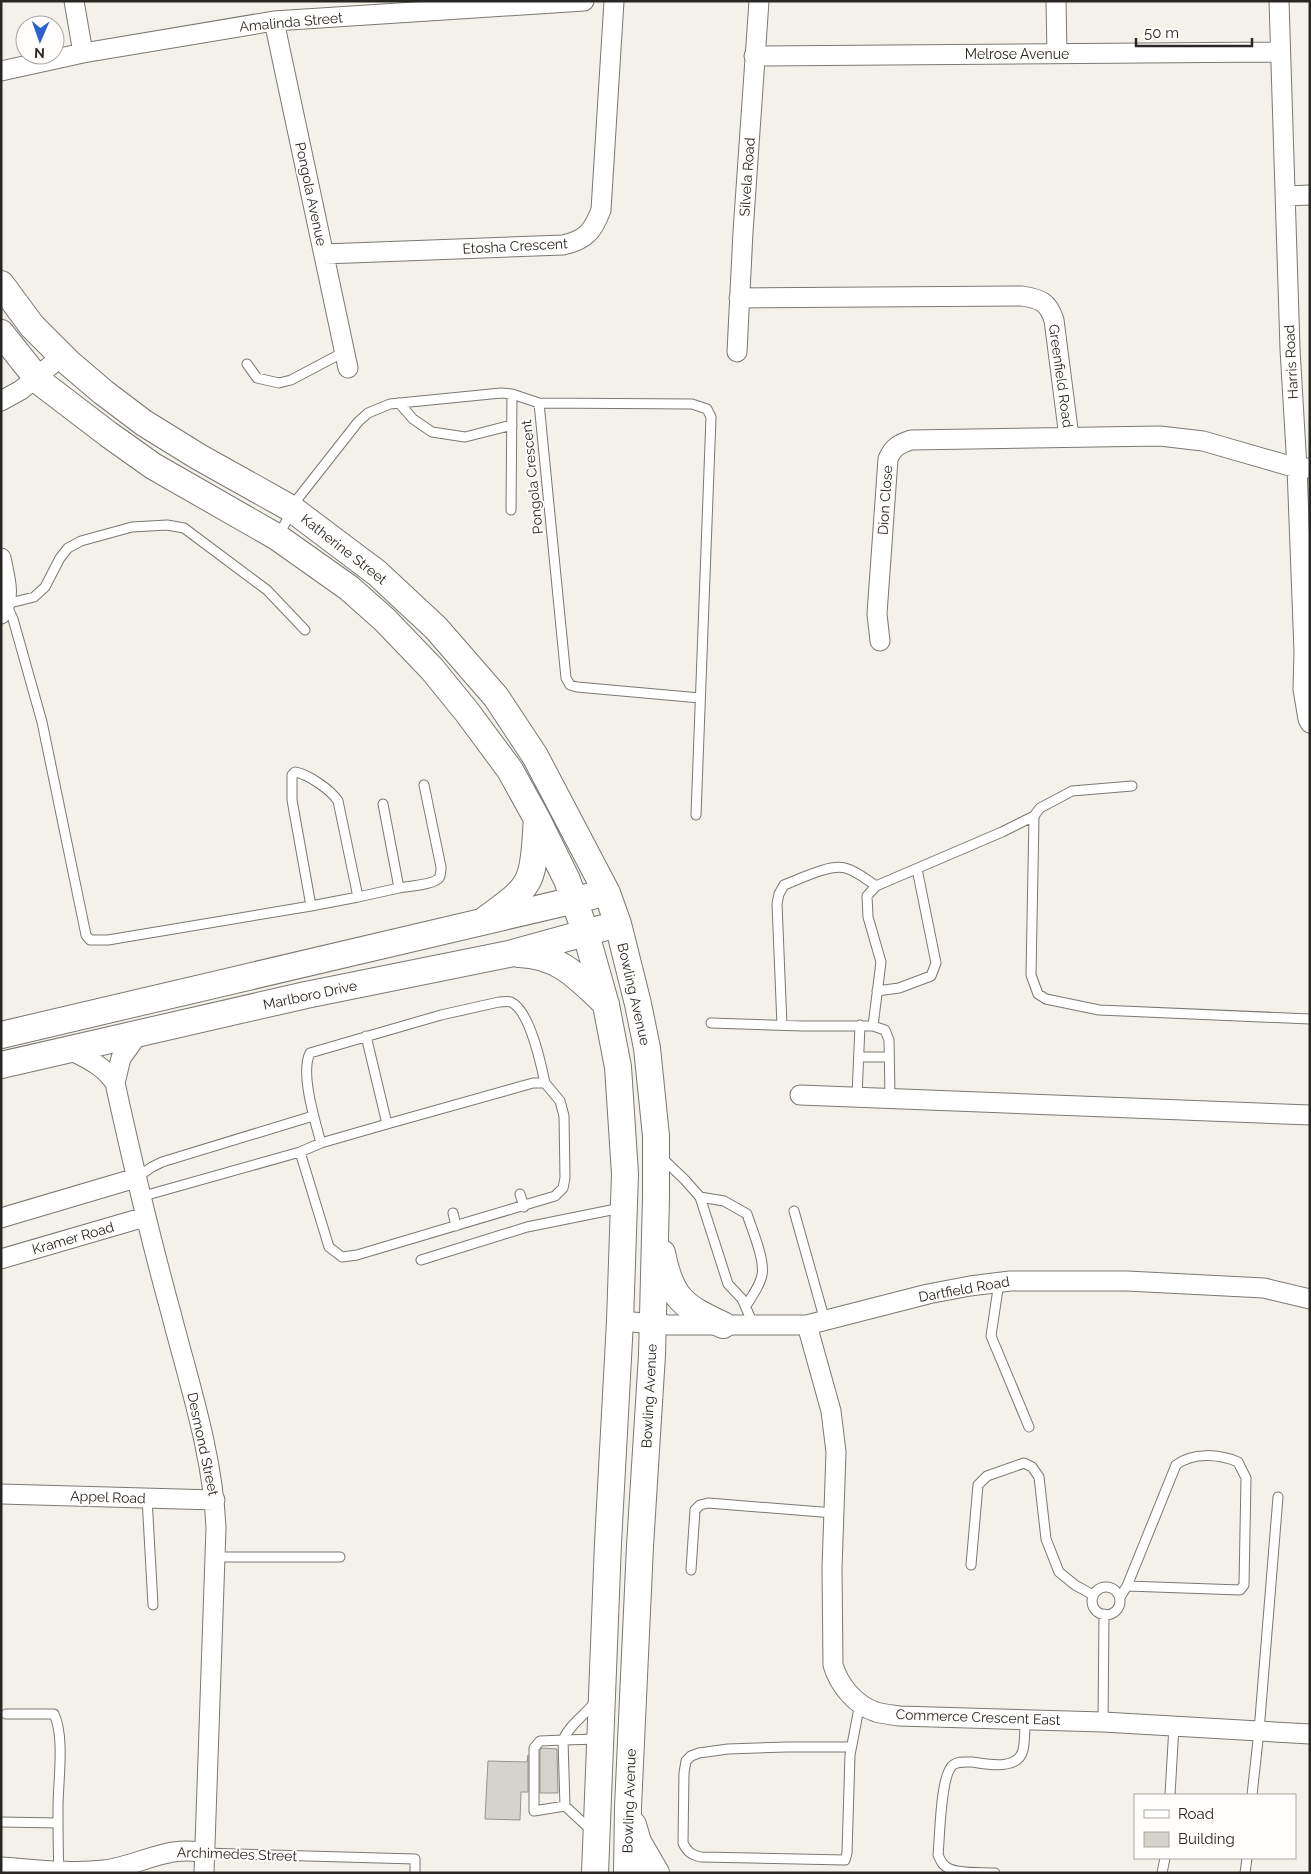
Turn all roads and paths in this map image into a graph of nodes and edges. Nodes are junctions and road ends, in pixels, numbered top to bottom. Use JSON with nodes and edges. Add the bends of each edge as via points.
{"nodes":[{"id":1,"x":74,"y":1,"type":"edge"},
{"id":2,"x":584,"y":1,"type":"edge"},
{"id":3,"x":614,"y":1,"type":"edge"},
{"id":4,"x":759,"y":1,"type":"edge"},
{"id":5,"x":1056,"y":1,"type":"edge"},
{"id":6,"x":1279,"y":1,"type":"edge"},
{"id":7,"x":274,"y":21,"type":"junction"},
{"id":8,"x":1280,"y":52,"type":"junction"},
{"id":9,"x":83,"y":53,"type":"junction"},
{"id":10,"x":1057,"y":54,"type":"junction"},
{"id":11,"x":754,"y":56,"type":"junction"},
{"id":12,"x":1,"y":71,"type":"edge"},
{"id":13,"x":1310,"y":195,"type":"edge"},
{"id":14,"x":1286,"y":196,"type":"junction"},
{"id":15,"x":324,"y":254,"type":"junction"},
{"id":16,"x":1,"y":284,"type":"edge"},
{"id":17,"x":739,"y":298,"type":"junction"},
{"id":18,"x":1,"y":333,"type":"edge"},
{"id":19,"x":738,"y":352,"type":"dead end"},
{"id":20,"x":62,"y":356,"type":"junction"},
{"id":21,"x":346,"y":360,"type":"joint"},
{"id":22,"x":247,"y":364,"type":"dead end"},
{"id":23,"x":35,"y":377,"type":"junction"},
{"id":24,"x":512,"y":394,"type":"junction"},
{"id":25,"x":2,"y":402,"type":"edge"},
{"id":26,"x":399,"y":403,"type":"junction"},
{"id":27,"x":539,"y":403,"type":"junction"},
{"id":28,"x":512,"y":426,"type":"junction"},
{"id":29,"x":1069,"y":437,"type":"junction"},
{"id":30,"x":1303,"y":468,"type":"edge"},
{"id":31,"x":292,"y":509,"type":"junction"},
{"id":32,"x":511,"y":510,"type":"dead end"},
{"id":33,"x":277,"y":537,"type":"junction"},
{"id":34,"x":1,"y":558,"type":"edge"},
{"id":35,"x":4,"y":609,"type":"edge"},
{"id":36,"x":305,"y":630,"type":"dead end"},
{"id":37,"x":880,"y":641,"type":"dead end"},
{"id":38,"x":700,"y":698,"type":"junction"},
{"id":39,"x":1310,"y":722,"type":"edge"},
{"id":40,"x":424,"y":785,"type":"dead end"},
{"id":41,"x":1132,"y":786,"type":"dead end"},
{"id":42,"x":382,"y":804,"type":"dead end"},
{"id":43,"x":696,"y":815,"type":"dead end"},
{"id":44,"x":1034,"y":816,"type":"junction"},
{"id":45,"x":537,"y":818,"type":"junction"},
{"id":46,"x":917,"y":869,"type":"junction"},
{"id":47,"x":876,"y":886,"type":"junction"},
{"id":48,"x":399,"y":888,"type":"junction"},
{"id":49,"x":607,"y":893,"type":"junction"},
{"id":50,"x":358,"y":897,"type":"junction"},
{"id":51,"x":575,"y":901,"type":"junction"},
{"id":52,"x":311,"y":906,"type":"junction"},
{"id":53,"x":481,"y":922,"type":"junction"},
{"id":54,"x":618,"y":924,"type":"junction"},
{"id":55,"x":586,"y":934,"type":"junction"},
{"id":56,"x":509,"y":954,"type":"junction"},
{"id":57,"x":877,"y":991,"type":"junction"},
{"id":58,"x":606,"y":1005,"type":"junction"},
{"id":59,"x":1310,"y":1019,"type":"edge"},
{"id":60,"x":711,"y":1022,"type":"dead end"},
{"id":61,"x":782,"y":1025,"type":"junction"},
{"id":62,"x":860,"y":1025,"type":"junction"},
{"id":63,"x":873,"y":1026,"type":"junction"},
{"id":64,"x":139,"y":1033,"type":"junction"},
{"id":65,"x":1,"y":1035,"type":"edge"},
{"id":66,"x":366,"y":1036,"type":"junction"},
{"id":67,"x":70,"y":1050,"type":"junction"},
{"id":68,"x":859,"y":1057,"type":"junction"},
{"id":69,"x":889,"y":1058,"type":"junction"},
{"id":70,"x":1,"y":1065,"type":"edge"},
{"id":71,"x":115,"y":1084,"type":"junction"},
{"id":72,"x":545,"y":1084,"type":"junction"},
{"id":73,"x":800,"y":1095,"type":"dead end"},
{"id":74,"x":857,"y":1096,"type":"junction"},
{"id":75,"x":890,"y":1098,"type":"junction"},
{"id":76,"x":1310,"y":1115,"type":"edge"},
{"id":77,"x":314,"y":1116,"type":"junction"},
{"id":78,"x":387,"y":1124,"type":"junction"},
{"id":79,"x":321,"y":1143,"type":"junction"},
{"id":80,"x":300,"y":1152,"type":"junction"},
{"id":81,"x":656,"y":1153,"type":"junction"},
{"id":82,"x":136,"y":1178,"type":"junction"},
{"id":83,"x":520,"y":1194,"type":"dead end"},
{"id":84,"x":140,"y":1197,"type":"junction"},
{"id":85,"x":700,"y":1197,"type":"junction"},
{"id":86,"x":524,"y":1207,"type":"junction"},
{"id":87,"x":624,"y":1207,"type":"junction"},
{"id":88,"x":794,"y":1211,"type":"dead end"},
{"id":89,"x":452,"y":1213,"type":"dead end"},
{"id":90,"x":145,"y":1217,"type":"junction"},
{"id":91,"x":1,"y":1218,"type":"edge"},
{"id":92,"x":456,"y":1226,"type":"junction"},
{"id":93,"x":656,"y":1228,"type":"junction"},
{"id":94,"x":1,"y":1259,"type":"edge"},
{"id":95,"x":421,"y":1260,"type":"dead end"},
{"id":96,"x":999,"y":1282,"type":"junction"},
{"id":97,"x":1310,"y":1300,"type":"edge"},
{"id":98,"x":746,"y":1306,"type":"junction"},
{"id":99,"x":620,"y":1321,"type":"junction"},
{"id":100,"x":653,"y":1323,"type":"junction"},
{"id":101,"x":816,"y":1323,"type":"junction"},
{"id":102,"x":723,"y":1325,"type":"junction"},
{"id":103,"x":754,"y":1326,"type":"junction"},
{"id":104,"x":1029,"y":1427,"type":"dead end"},
{"id":105,"x":1,"y":1494,"type":"edge"},
{"id":106,"x":1278,"y":1497,"type":"dead end"},
{"id":107,"x":147,"y":1498,"type":"junction"},
{"id":108,"x":215,"y":1500,"type":"junction"},
{"id":109,"x":834,"y":1513,"type":"junction"},
{"id":110,"x":215,"y":1557,"type":"junction"},
{"id":111,"x":340,"y":1557,"type":"dead end"},
{"id":112,"x":971,"y":1565,"type":"dead end"},
{"id":113,"x":691,"y":1570,"type":"dead end"},
{"id":114,"x":1127,"y":1586,"type":"junction"},
{"id":115,"x":1093,"y":1596,"type":"junction"},
{"id":116,"x":1120,"y":1597,"type":"junction"},
{"id":117,"x":638,"y":1601,"type":"junction"},
{"id":118,"x":153,"y":1604,"type":"dead end"},
{"id":119,"x":1104,"y":1614,"type":"junction"},
{"id":120,"x":603,"y":1677,"type":"junction"},
{"id":121,"x":860,"y":1703,"type":"junction"},
{"id":122,"x":6,"y":1714,"type":"dead end"},
{"id":123,"x":1025,"y":1720,"type":"junction"},
{"id":124,"x":1103,"y":1722,"type":"junction"},
{"id":125,"x":1174,"y":1726,"type":"junction"},
{"id":126,"x":1259,"y":1731,"type":"junction"},
{"id":127,"x":1310,"y":1734,"type":"edge"},
{"id":128,"x":601,"y":1739,"type":"junction"},
{"id":129,"x":563,"y":1740,"type":"junction"},
{"id":130,"x":851,"y":1747,"type":"junction"},
{"id":131,"x":1170,"y":1794,"type":"edge"},
{"id":132,"x":1252,"y":1794,"type":"edge"},
{"id":133,"x":565,"y":1806,"type":"junction"},
{"id":134,"x":628,"y":1807,"type":"junction"},
{"id":135,"x":1,"y":1822,"type":"edge"},
{"id":136,"x":58,"y":1823,"type":"junction"},
{"id":137,"x":597,"y":1835,"type":"junction"},
{"id":138,"x":204,"y":1853,"type":"junction"},
{"id":139,"x":1165,"y":1859,"type":"edge"},
{"id":140,"x":1247,"y":1859,"type":"edge"},
{"id":141,"x":1,"y":1867,"type":"edge"},
{"id":142,"x":593,"y":1870,"type":"edge"},
{"id":143,"x":59,"y":1871,"type":"junction"},
{"id":144,"x":204,"y":1873,"type":"edge"},
{"id":145,"x":415,"y":1873,"type":"edge"},
{"id":146,"x":627,"y":1873,"type":"edge"},
{"id":147,"x":656,"y":1873,"type":"edge"},
{"id":148,"x":995,"y":1873,"type":"edge"},
{"id":149,"x":1162,"y":1873,"type":"edge"},
{"id":150,"x":1245,"y":1873,"type":"edge"}],
"edges":[{"from":1,"to":9,"type":"street"},
{"from":2,"to":7,"type":"street","name":"Amalinda Street"},
{"from":3,"to":15,"type":"street","name":"Etosha Crescent","via":[[601,210],[587,236],[564,245]]},
{"from":4,"to":11,"type":"street","name":"Silvela Road"},
{"from":5,"to":10,"type":"street"},
{"from":6,"to":8,"type":"street","name":"Harris Road"},
{"from":7,"to":9,"type":"street","name":"Amalinda Street"},
{"from":7,"to":15,"type":"street","name":"Pongola Avenue"},
{"from":8,"to":10,"type":"street","name":"Melrose Avenue"},
{"from":8,"to":14,"type":"street","name":"Harris Road"},
{"from":9,"to":12,"type":"street","name":"Amalinda Street"},
{"from":10,"to":11,"type":"street","name":"Melrose Avenue"},
{"from":11,"to":17,"type":"street","name":"Silvela Road"},
{"from":13,"to":14,"type":"street"},
{"from":14,"to":30,"type":"street","name":"Harris Road","via":[[1290,349]]},
{"from":15,"to":21,"type":"street","name":"Pongola Avenue"},
{"from":16,"to":20,"type":"main road","name":"Katherine Street","via":[[32,326]]},
{"from":17,"to":19,"type":"street","name":"Silvela Road"},
{"from":17,"to":29,"type":"street","name":"Greenfield Road","via":[[1022,296],[1044,302],[1054,320]]},
{"from":18,"to":23,"type":"main road","name":"Katherine Street"},
{"from":20,"to":23,"type":"street"},
{"from":20,"to":31,"type":"main road","name":"Katherine Street","via":[[144,423]]},
{"from":21,"to":22,"type":"lane","via":[[279,383],[257,378]]},
{"from":23,"to":25,"type":"street"},
{"from":23,"to":33,"type":"main road","name":"Katherine Street","via":[[154,466]]},
{"from":24,"to":26,"type":"lane","name":"Pongola Crescent"},
{"from":24,"to":27,"type":"lane","name":"Pongola Crescent"},
{"from":24,"to":28,"type":"lane"},
{"from":26,"to":28,"type":"lane","via":[[432,432],[465,437]]},
{"from":26,"to":31,"type":"lane","name":"Pongola Crescent","via":[[377,408],[358,422]]},
{"from":27,"to":38,"type":"lane","name":"Pongola Crescent","via":[[566,678],[570,685],[577,687]]},
{"from":27,"to":38,"type":"lane","via":[[692,404],[708,409],[711,417]]},
{"from":28,"to":32,"type":"lane"},
{"from":29,"to":30,"type":"street","name":"Greenfield Road","via":[[1160,436],[1203,440]]},
{"from":29,"to":37,"type":"street","name":"Dion Close","via":[[911,440],[895,447],[887,469],[877,614]]},
{"from":30,"to":39,"type":"street","name":"Harris Road","via":[[1303,689]]},
{"from":31,"to":33,"type":"lane","name":"Pongola Crescent"},
{"from":31,"to":49,"type":"main road","name":"Katherine Street","via":[[398,591],[436,628],[496,697],[535,756]]},
{"from":33,"to":45,"type":"main road","name":"Katherine Street","via":[[349,588],[432,669],[510,770]]},
{"from":34,"to":35,"type":"street","via":[[7,586]]},
{"from":35,"to":36,"type":"lane","via":[[34,597],[45,587],[68,548],[80,541],[132,526],[167,525],[184,528],[267,590]]},
{"from":35,"to":52,"type":"lane","via":[[13,619],[42,722],[82,921],[90,940]]},
{"from":38,"to":43,"type":"lane"},
{"from":40,"to":48,"type":"lane","via":[[441,867],[440,876],[431,883]]},
{"from":41,"to":44,"type":"lane","via":[[1072,791],[1040,808]]},
{"from":42,"to":48,"type":"lane"},
{"from":44,"to":46,"type":"lane"},
{"from":44,"to":59,"type":"lane","via":[[1031,976],[1038,994],[1046,999],[1099,1010]]},
{"from":45,"to":51,"type":"main road","name":"Katherine Street"},
{"from":45,"to":53,"type":"main road","via":[[534,854],[527,882],[509,902]]},
{"from":46,"to":47,"type":"lane"},
{"from":46,"to":57,"type":"lane","via":[[936,963],[931,976],[899,988]]},
{"from":47,"to":57,"type":"lane","via":[[867,896],[867,906],[881,962]]},
{"from":47,"to":61,"type":"lane","via":[[844,868],[830,868],[784,885],[777,904]]},
{"from":48,"to":50,"type":"lane"},
{"from":49,"to":51,"type":"main road"},
{"from":49,"to":54,"type":"main road","name":"Katherine Street"},
{"from":50,"to":52,"type":"lane"},
{"from":50,"to":52,"type":"lane","via":[[338,801],[302,773],[295,772],[292,775],[292,800]]},
{"from":51,"to":53,"type":"main road"},
{"from":51,"to":55,"type":"main road","name":"Katherine Street"},
{"from":53,"to":65,"type":"main road"},
{"from":54,"to":55,"type":"main road","name":"Marlboro Drive"},
{"from":54,"to":81,"type":"main road","name":"Bowling Avenue","via":[[647,1048]]},
{"from":55,"to":56,"type":"main road","name":"Marlboro Drive"},
{"from":55,"to":58,"type":"main road"},
{"from":56,"to":58,"type":"main road","via":[[552,960],[583,982]]},
{"from":56,"to":64,"type":"main road","name":"Marlboro Drive"},
{"from":57,"to":63,"type":"lane"},
{"from":58,"to":87,"type":"main road","via":[[618,1067]]},
{"from":60,"to":61,"type":"lane"},
{"from":61,"to":62,"type":"lane"},
{"from":62,"to":63,"type":"lane"},
{"from":62,"to":68,"type":"lane"},
{"from":63,"to":69,"type":"lane","via":[[887,1033]]},
{"from":64,"to":67,"type":"main road","name":"Marlboro Drive"},
{"from":64,"to":71,"type":"street","name":"Desmond Street","via":[[121,1058]]},
{"from":66,"to":72,"type":"lane","via":[[440,1015],[507,1001],[523,1015]]},
{"from":66,"to":77,"type":"lane","via":[[310,1053],[305,1067]]},
{"from":66,"to":78,"type":"lane"},
{"from":67,"to":70,"type":"main road","name":"Marlboro Drive"},
{"from":67,"to":71,"type":"street","name":"Desmond Street","via":[[94,1062],[108,1073]]},
{"from":68,"to":69,"type":"lane"},
{"from":68,"to":74,"type":"lane"},
{"from":69,"to":75,"type":"lane"},
{"from":71,"to":82,"type":"street","name":"Desmond Street"},
{"from":72,"to":78,"type":"lane","via":[[533,1083]]},
{"from":72,"to":86,"type":"lane","via":[[560,1100],[564,1116],[565,1178],[563,1188],[555,1196]]},
{"from":73,"to":74,"type":"street"},
{"from":74,"to":75,"type":"street"},
{"from":75,"to":76,"type":"street"},
{"from":77,"to":79,"type":"lane"},
{"from":77,"to":82,"type":"lane","via":[[162,1162]]},
{"from":78,"to":79,"type":"lane"},
{"from":79,"to":80,"type":"lane"},
{"from":80,"to":84,"type":"lane"},
{"from":80,"to":92,"type":"lane","via":[[329,1248],[342,1257]]},
{"from":81,"to":85,"type":"lane"},
{"from":81,"to":93,"type":"main road","name":"Bowling Avenue"},
{"from":82,"to":84,"type":"street","name":"Desmond Street"},
{"from":82,"to":91,"type":"street"},
{"from":83,"to":86,"type":"lane"},
{"from":84,"to":90,"type":"street","name":"Desmond Street"},
{"from":85,"to":98,"type":"lane","via":[[728,1284]]},
{"from":85,"to":98,"type":"lane","via":[[724,1201],[747,1214],[763,1265],[759,1285]]},
{"from":86,"to":92,"type":"lane"},
{"from":87,"to":95,"type":"lane","via":[[527,1227]]},
{"from":87,"to":99,"type":"main road"},
{"from":88,"to":101,"type":"lane"},
{"from":89,"to":92,"type":"lane"},
{"from":90,"to":94,"type":"street","name":"Kramer Road"},
{"from":90,"to":108,"type":"street","name":"Desmond Street","via":[[190,1385]]},
{"from":93,"to":100,"type":"main road","name":"Bowling Avenue"},
{"from":93,"to":102,"type":"main road","via":[[672,1288],[686,1304]]},
{"from":96,"to":97,"type":"street","name":"Dartfield Road","via":[[1127,1281],[1264,1288]]},
{"from":96,"to":101,"type":"street","name":"Dartfield Road","via":[[928,1294]]},
{"from":96,"to":104,"type":"lane","via":[[991,1336]]},
{"from":98,"to":103,"type":"lane"},
{"from":99,"to":100,"type":"street","name":"Dartfield Road"},
{"from":99,"to":120,"type":"main road"},
{"from":100,"to":102,"type":"street","name":"Dartfield Road"},
{"from":100,"to":117,"type":"main road","name":"Bowling Avenue"},
{"from":101,"to":103,"type":"street","name":"Dartfield Road"},
{"from":101,"to":109,"type":"street","name":"Commerce Crescent East","via":[[834,1429]]},
{"from":102,"to":103,"type":"street","name":"Dartfield Road"},
{"from":105,"to":107,"type":"street","name":"Appel Road"},
{"from":106,"to":126,"type":"lane"},
{"from":107,"to":108,"type":"street","name":"Appel Road"},
{"from":107,"to":118,"type":"lane"},
{"from":108,"to":110,"type":"street","name":"Desmond Street"},
{"from":109,"to":113,"type":"lane","via":[[700,1505],[695,1510]]},
{"from":109,"to":121,"type":"street","name":"Commerce Crescent East","via":[[832,1665],[846,1691]]},
{"from":110,"to":111,"type":"lane"},
{"from":110,"to":138,"type":"street","name":"Desmond Street"},
{"from":112,"to":115,"type":"lane","via":[[978,1485],[987,1476],[1024,1463],[1032,1467],[1039,1477],[1046,1539],[1059,1572]]},
{"from":114,"to":114,"type":"lane","via":[[1176,1465],[1199,1456],[1227,1457],[1238,1462],[1246,1478],[1244,1585],[1240,1590]]},
{"from":114,"to":116,"type":"lane"},
{"from":115,"to":116,"type":"lane","via":[[1098,1590],[1111,1587]]},
{"from":115,"to":119,"type":"lane","via":[[1094,1607]]},
{"from":116,"to":119,"type":"lane","via":[[1117,1610]]},
{"from":117,"to":128,"type":"main road","via":[[624,1710],[614,1733]]},
{"from":117,"to":134,"type":"main road","name":"Bowling Avenue"},
{"from":119,"to":124,"type":"lane"},
{"from":120,"to":128,"type":"main road"},
{"from":120,"to":129,"type":"lane","via":[[595,1702],[570,1726]]},
{"from":121,"to":123,"type":"street","name":"Commerce Crescent East","via":[[875,1712],[899,1716]]},
{"from":121,"to":130,"type":"lane"},
{"from":122,"to":136,"type":"lane","via":[[54,1714],[58,1722]]},
{"from":123,"to":124,"type":"street","name":"Commerce Crescent East"},
{"from":123,"to":148,"type":"lane","via":[[1023,1752],[1018,1760],[1009,1764],[962,1762],[952,1765],[943,1791],[938,1856],[942,1864],[959,1871]]},
{"from":124,"to":125,"type":"street","name":"Commerce Crescent East"},
{"from":125,"to":126,"type":"street","name":"Commerce Crescent East"},
{"from":125,"to":131,"type":"lane"},
{"from":126,"to":127,"type":"street","name":"Commerce Crescent East"},
{"from":126,"to":132,"type":"lane"},
{"from":128,"to":129,"type":"lane"},
{"from":128,"to":137,"type":"main road"},
{"from":129,"to":133,"type":"lane"},
{"from":129,"to":133,"type":"lane","via":[[540,1741],[534,1748],[534,1811]]},
{"from":130,"to":130,"type":"lane","via":[[848,1853],[845,1860],[701,1857],[694,1856],[685,1848],[684,1773],[686,1761],[691,1756],[728,1749]]},
{"from":133,"to":137,"type":"lane"},
{"from":134,"to":146,"type":"main road","name":"Bowling Avenue"},
{"from":134,"to":147,"type":"main road","via":[[638,1842]]},
{"from":135,"to":136,"type":"lane"},
{"from":136,"to":143,"type":"lane"},
{"from":137,"to":142,"type":"main road"},
{"from":138,"to":143,"type":"street","name":"Archimedes Street","via":[[183,1850],[105,1870]]},
{"from":138,"to":144,"type":"street","name":"Desmond Street"},
{"from":138,"to":145,"type":"lane","name":"Archimedes Street","via":[[415,1860]]},
{"from":139,"to":149,"type":"lane"},
{"from":140,"to":150,"type":"lane"},
{"from":141,"to":143,"type":"street","name":"Archimedes Street"}]}
